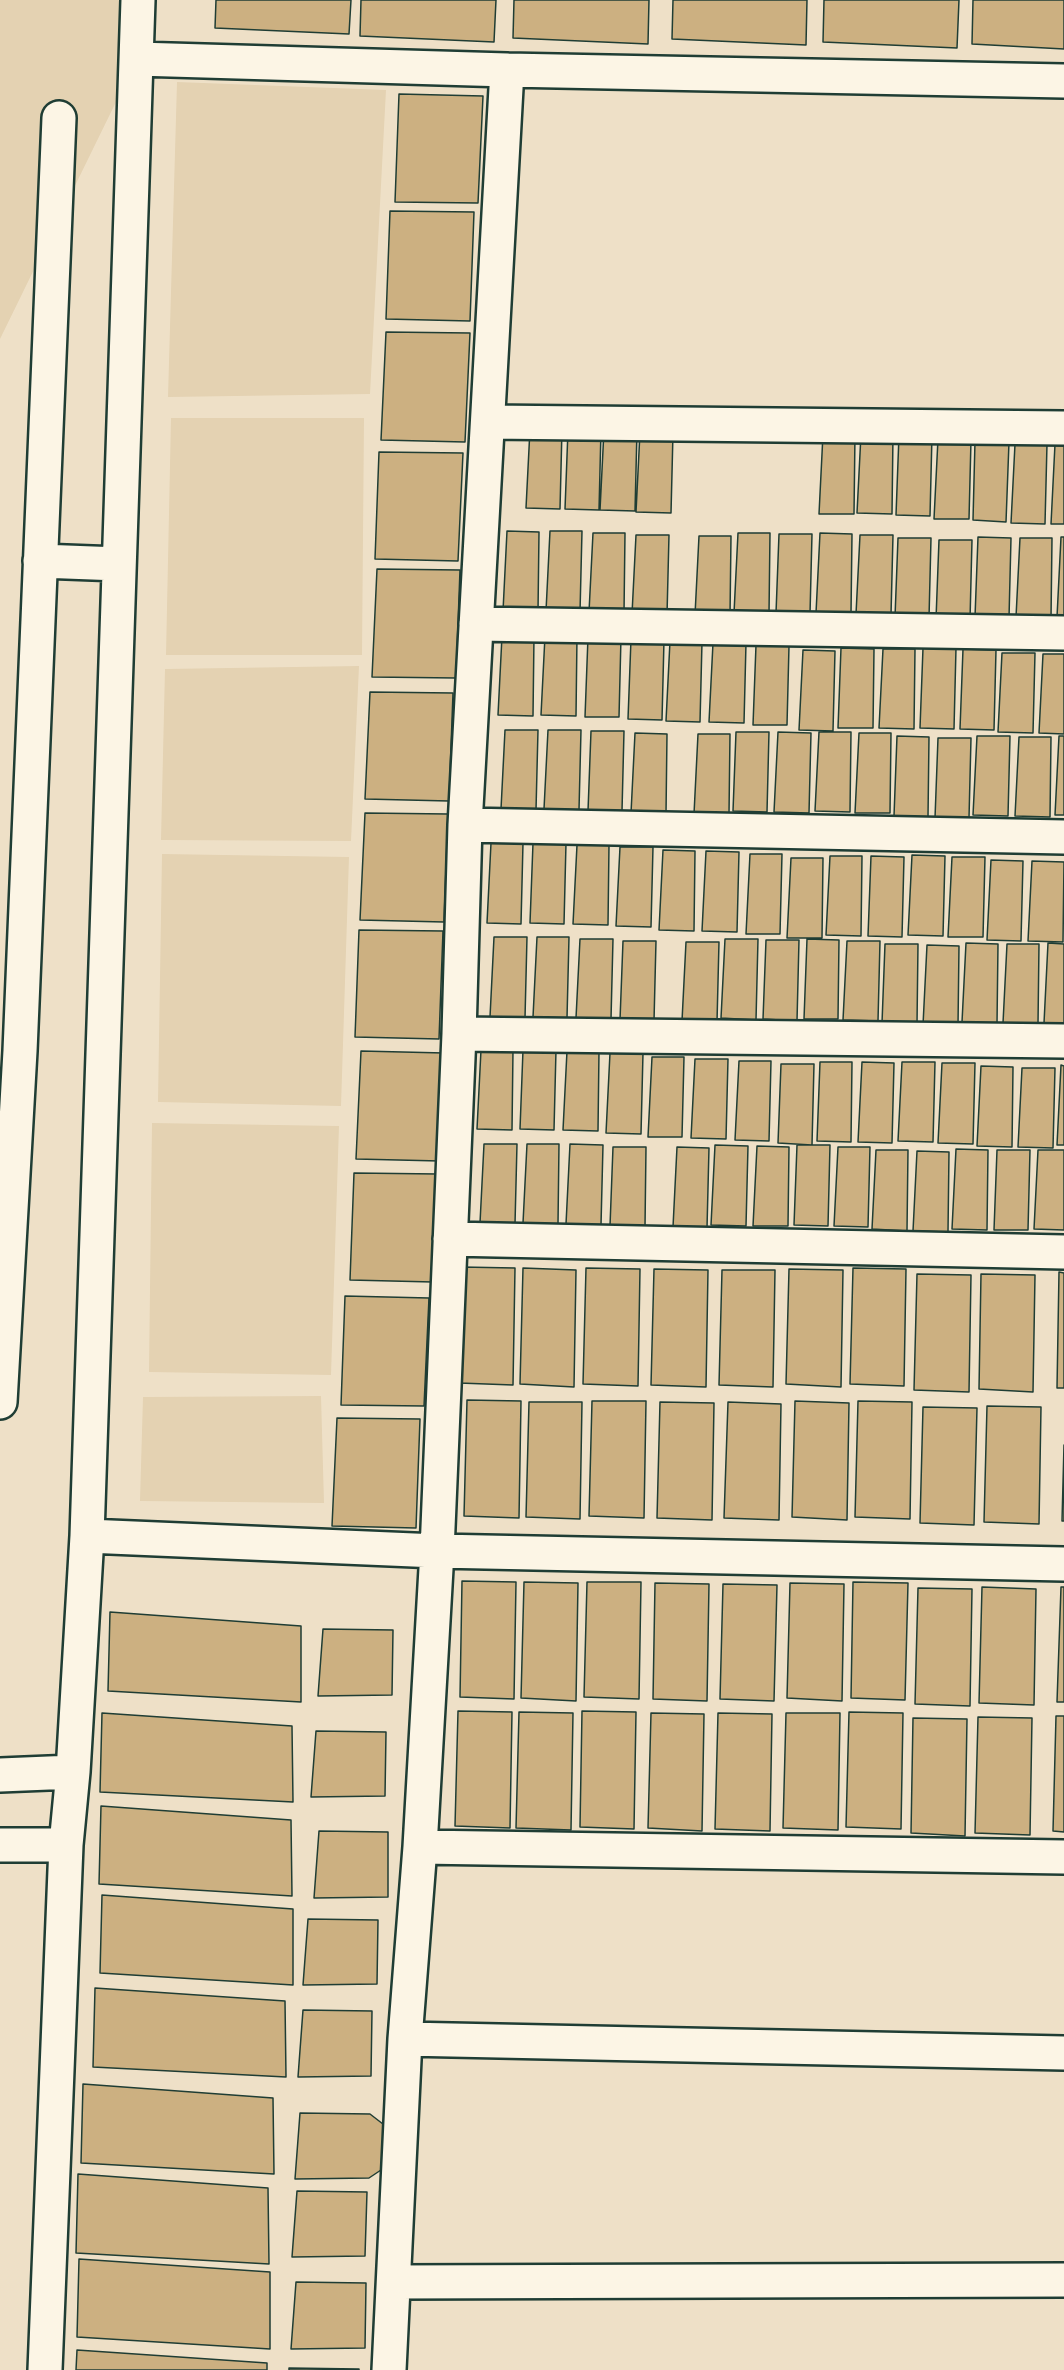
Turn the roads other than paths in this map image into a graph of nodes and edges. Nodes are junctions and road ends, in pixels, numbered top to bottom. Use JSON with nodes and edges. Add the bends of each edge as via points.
{"nodes":[{"id":1,"x":138,"y":0,"type":"edge"},
{"id":2,"x":137,"y":59,"type":"junction"},
{"id":3,"x":507,"y":70,"type":"junction"},
{"id":4,"x":1064,"y":81,"type":"edge"},
{"id":5,"x":59,"y":118,"type":"dead end"},
{"id":6,"x":488,"y":422,"type":"junction"},
{"id":7,"x":1064,"y":428,"type":"edge"},
{"id":8,"x":40,"y":561,"type":"junction"},
{"id":9,"x":119,"y":564,"type":"junction"},
{"id":10,"x":476,"y":624,"type":"junction"},
{"id":11,"x":1064,"y":633,"type":"edge"},
{"id":12,"x":465,"y":825,"type":"junction"},
{"id":13,"x":1064,"y":837,"type":"edge"},
{"id":14,"x":459,"y":1034,"type":"junction"},
{"id":15,"x":1064,"y":1041,"type":"edge"},
{"id":16,"x":450,"y":1239,"type":"junction"},
{"id":17,"x":1064,"y":1252,"type":"edge"},
{"id":18,"x":0,"y":1402,"type":"edge"},
{"id":19,"x":87,"y":1536,"type":"junction"},
{"id":20,"x":437,"y":1551,"type":"junction"},
{"id":21,"x":1064,"y":1564,"type":"edge"},
{"id":22,"x":73,"y":1772,"type":"junction"},
{"id":23,"x":0,"y":1775,"type":"edge"},
{"id":24,"x":0,"y":1845,"type":"edge"},
{"id":25,"x":66,"y":1845,"type":"junction"},
{"id":26,"x":420,"y":1847,"type":"junction"},
{"id":27,"x":1064,"y":1857,"type":"edge"},
{"id":28,"x":405,"y":2039,"type":"junction"},
{"id":29,"x":1064,"y":2053,"type":"edge"},
{"id":30,"x":1064,"y":2280,"type":"edge"},
{"id":31,"x":394,"y":2282,"type":"junction"},
{"id":32,"x":45,"y":2370,"type":"edge"},
{"id":33,"x":389,"y":2370,"type":"edge"}],
"edges":[{"from":1,"to":2,"type":"street"},
{"from":2,"to":3,"type":"street"},
{"from":2,"to":9,"type":"street"},
{"from":3,"to":4,"type":"street"},
{"from":3,"to":6,"type":"street"},
{"from":5,"to":8,"type":"street"},
{"from":6,"to":7,"type":"street"},
{"from":6,"to":10,"type":"street"},
{"from":8,"to":9,"type":"street"},
{"from":8,"to":18,"type":"street","via":[[20,1051]]},
{"from":9,"to":19,"type":"street"},
{"from":10,"to":11,"type":"street"},
{"from":10,"to":12,"type":"street"},
{"from":12,"to":13,"type":"street"},
{"from":12,"to":14,"type":"street"},
{"from":14,"to":15,"type":"street"},
{"from":14,"to":16,"type":"street"},
{"from":16,"to":17,"type":"street"},
{"from":16,"to":20,"type":"street"},
{"from":19,"to":20,"type":"street"},
{"from":19,"to":22,"type":"street"},
{"from":20,"to":21,"type":"street"},
{"from":20,"to":26,"type":"street"},
{"from":22,"to":23,"type":"street"},
{"from":22,"to":25,"type":"street"},
{"from":24,"to":25,"type":"street"},
{"from":25,"to":32,"type":"street"},
{"from":26,"to":27,"type":"street"},
{"from":26,"to":28,"type":"street"},
{"from":28,"to":29,"type":"street"},
{"from":28,"to":31,"type":"street"},
{"from":30,"to":31,"type":"street"},
{"from":31,"to":33,"type":"street"}]}
